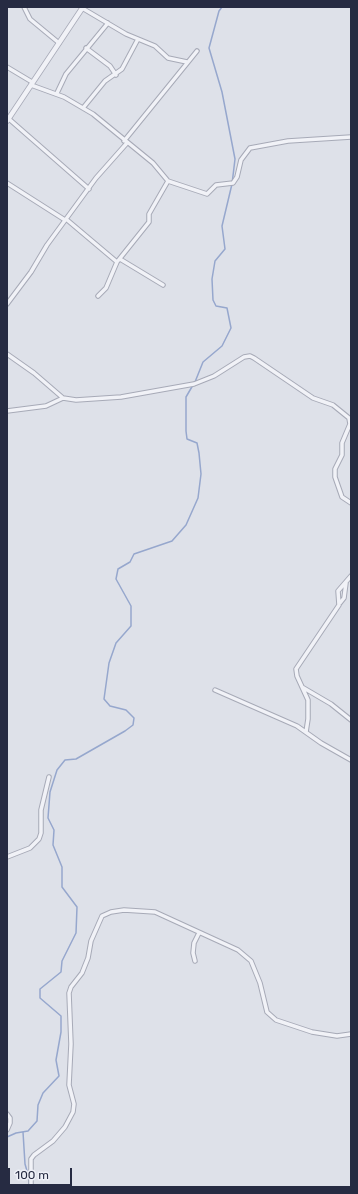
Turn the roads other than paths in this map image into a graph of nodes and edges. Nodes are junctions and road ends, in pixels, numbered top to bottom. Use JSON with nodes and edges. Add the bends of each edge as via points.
{"nodes":[{"id":1,"x":24,"y":7,"type":"edge"},
{"id":2,"x":82,"y":8,"type":"edge"},
{"id":3,"x":108,"y":23,"type":"junction"},
{"id":4,"x":138,"y":39,"type":"junction"},
{"id":5,"x":59,"y":43,"type":"junction"},
{"id":6,"x":86,"y":48,"type":"junction"},
{"id":7,"x":196,"y":51,"type":"dead end"},
{"id":8,"x":188,"y":62,"type":"junction"},
{"id":9,"x":7,"y":67,"type":"edge"},
{"id":10,"x":116,"y":75,"type":"junction"},
{"id":11,"x":32,"y":83,"type":"junction"},
{"id":12,"x":57,"y":93,"type":"junction"},
{"id":13,"x":83,"y":108,"type":"junction"},
{"id":14,"x":8,"y":120,"type":"edge"},
{"id":15,"x":351,"y":137,"type":"edge"},
{"id":16,"x":126,"y":142,"type":"junction"},
{"id":17,"x":168,"y":181,"type":"junction"},
{"id":18,"x":7,"y":183,"type":"edge"},
{"id":19,"x":89,"y":188,"type":"junction"},
{"id":20,"x":66,"y":220,"type":"junction"},
{"id":21,"x":119,"y":260,"type":"junction"},
{"id":22,"x":163,"y":285,"type":"dead end"},
{"id":23,"x":98,"y":296,"type":"dead end"},
{"id":24,"x":7,"y":304,"type":"edge"},
{"id":25,"x":7,"y":354,"type":"edge"},
{"id":26,"x":63,"y":398,"type":"junction"},
{"id":27,"x":7,"y":411,"type":"edge"},
{"id":28,"x":351,"y":503,"type":"edge"},
{"id":29,"x":351,"y":576,"type":"edge"},
{"id":30,"x":346,"y":582,"type":"junction"},
{"id":31,"x":339,"y":605,"type":"junction"},
{"id":32,"x":302,"y":687,"type":"junction"},
{"id":33,"x":215,"y":690,"type":"dead end"},
{"id":34,"x":351,"y":720,"type":"edge"},
{"id":35,"x":306,"y":732,"type":"junction"},
{"id":36,"x":351,"y":760,"type":"edge"},
{"id":37,"x":49,"y":777,"type":"dead end"},
{"id":38,"x":7,"y":857,"type":"edge"},
{"id":39,"x":199,"y":932,"type":"junction"},
{"id":40,"x":195,"y":961,"type":"dead end"},
{"id":41,"x":351,"y":1034,"type":"edge"},
{"id":42,"x":7,"y":1114,"type":"edge"},
{"id":43,"x":7,"y":1130,"type":"edge"},
{"id":44,"x":31,"y":1187,"type":"edge"}],
"edges":[{"from":1,"to":5,"type":"street","via":[[30,19]]},
{"from":2,"to":3,"type":"street"},
{"from":2,"to":5,"type":"street"},
{"from":3,"to":4,"type":"street"},
{"from":3,"to":6,"type":"street"},
{"from":4,"to":8,"type":"street","via":[[155,46],[168,58]]},
{"from":4,"to":10,"type":"street","via":[[126,65]]},
{"from":5,"to":11,"type":"street"},
{"from":6,"to":10,"type":"street","via":[[110,66]]},
{"from":6,"to":12,"type":"street","via":[[66,74]]},
{"from":7,"to":8,"type":"street"},
{"from":8,"to":16,"type":"street"},
{"from":9,"to":11,"type":"street"},
{"from":10,"to":13,"type":"street","via":[[105,81]]},
{"from":11,"to":12,"type":"street"},
{"from":11,"to":14,"type":"street"},
{"from":12,"to":13,"type":"street"},
{"from":13,"to":16,"type":"street"},
{"from":14,"to":19,"type":"street"},
{"from":15,"to":17,"type":"street","via":[[288,141],[250,148],[241,160],[233,183],[216,185],[207,194]]},
{"from":16,"to":17,"type":"street","via":[[153,163]]},
{"from":16,"to":19,"type":"street"},
{"from":17,"to":21,"type":"street","via":[[149,214],[149,222]]},
{"from":18,"to":20,"type":"street"},
{"from":19,"to":20,"type":"street"},
{"from":20,"to":21,"type":"street"},
{"from":20,"to":24,"type":"street"},
{"from":21,"to":22,"type":"street"},
{"from":21,"to":23,"type":"street","via":[[106,288]]},
{"from":25,"to":26,"type":"street"},
{"from":26,"to":27,"type":"street","via":[[46,406]]},
{"from":26,"to":28,"type":"street","via":[[76,400],[121,397],[194,384],[214,376],[244,356],[250,356],[316,399],[333,405],[349,418],[350,424],[342,443],[342,455],[335,469],[335,477],[342,497]]},
{"from":29,"to":30,"type":"street"},
{"from":30,"to":31,"type":"street","via":[[344,598]]},
{"from":30,"to":31,"type":"street","via":[[338,591]]},
{"from":31,"to":32,"type":"street","via":[[296,669]]},
{"from":32,"to":34,"type":"street","via":[[331,704]]},
{"from":32,"to":35,"type":"street","via":[[309,707]]},
{"from":33,"to":35,"type":"street"},
{"from":35,"to":36,"type":"street"},
{"from":37,"to":38,"type":"street","via":[[41,810],[39,839],[30,848]]},
{"from":39,"to":40,"type":"street","via":[[194,943]]},
{"from":39,"to":41,"type":"street","via":[[247,956],[260,983],[267,1012],[276,1020],[312,1032],[337,1036]]},
{"from":39,"to":44,"type":"street","via":[[155,912],[111,912],[98,921],[82,973],[69,993],[69,1085],[74,1104],[73,1112],[53,1141],[34,1155]]},
{"from":42,"to":43,"type":"street","via":[[10,1118]]}]}
